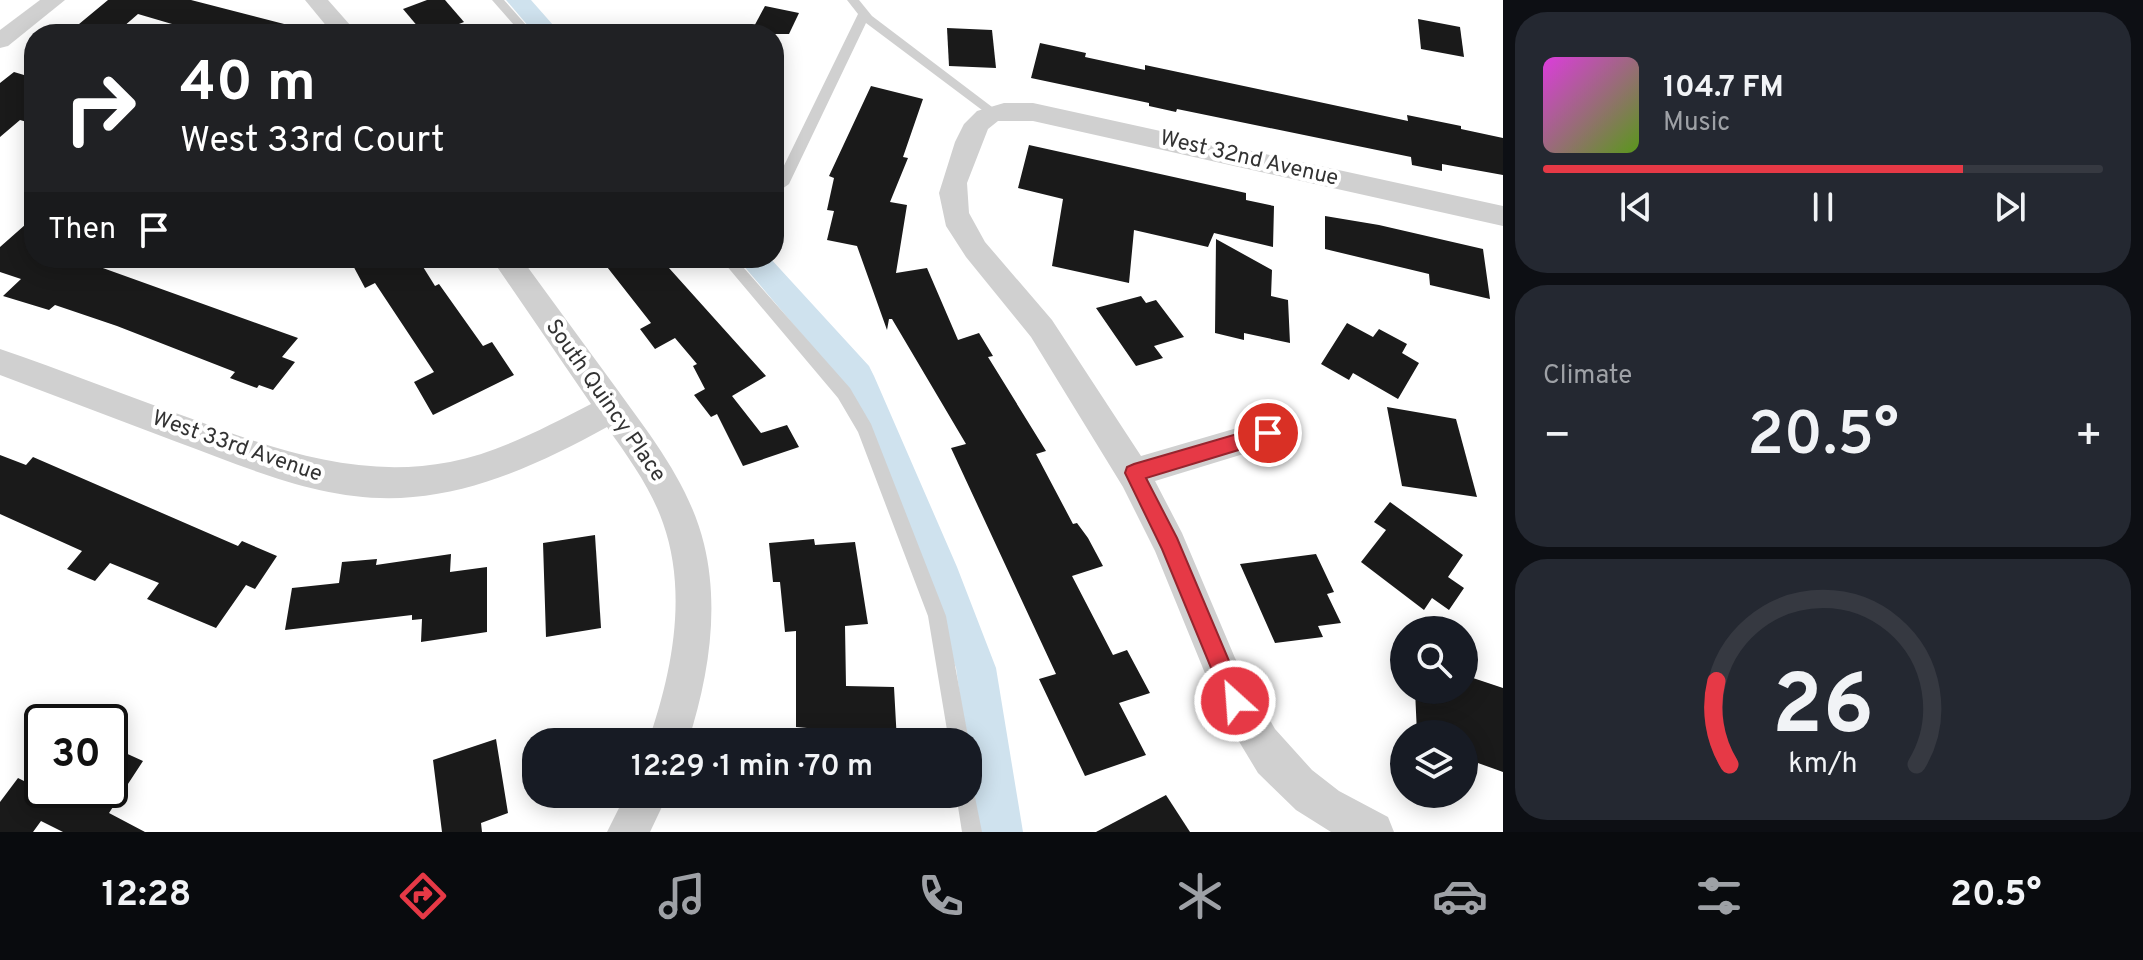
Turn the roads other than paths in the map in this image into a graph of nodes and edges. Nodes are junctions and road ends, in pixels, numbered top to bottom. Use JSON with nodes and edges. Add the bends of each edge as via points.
{"nodes":[{"id":1,"x":54,"y":0,"type":"edge"},
{"id":2,"x":316,"y":0,"type":"edge"},
{"id":3,"x":498,"y":0,"type":"edge"},
{"id":4,"x":853,"y":0,"type":"edge"},
{"id":5,"x":864,"y":14,"type":"junction"},
{"id":6,"x":337,"y":24,"type":"edge"},
{"id":7,"x":519,"y":24,"type":"edge"},
{"id":8,"x":3,"y":35,"type":"edge"},
{"id":9,"x":994,"y":113,"type":"junction"},
{"id":10,"x":784,"y":180,"type":"edge"},
{"id":11,"x":1503,"y":216,"type":"edge"},
{"id":12,"x":512,"y":268,"type":"edge"},
{"id":13,"x":736,"y":268,"type":"edge"},
{"id":14,"x":0,"y":362,"type":"edge"},
{"id":15,"x":612,"y":408,"type":"junction"},
{"id":16,"x":1268,"y":433,"type":"dead end"},
{"id":17,"x":1134,"y":473,"type":"junction"},
{"id":18,"x":672,"y":728,"type":"edge"},
{"id":19,"x":957,"y":728,"type":"edge"},
{"id":20,"x":641,"y":808,"type":"edge"},
{"id":21,"x":968,"y":808,"type":"edge"},
{"id":22,"x":628,"y":832,"type":"edge"},
{"id":23,"x":972,"y":832,"type":"edge"},
{"id":24,"x":1373,"y":832,"type":"edge"}],
"edges":[{"from":1,"to":8,"type":"street"},
{"from":2,"to":6,"type":"street"},
{"from":3,"to":7,"type":"lane"},
{"from":4,"to":5,"type":"lane"},
{"from":5,"to":9,"type":"lane"},
{"from":5,"to":10,"type":"lane"},
{"from":9,"to":11,"type":"street","name":"West 32nd Avenue","via":[[1048,114]]},
{"from":9,"to":17,"type":"street","via":[[972,127],[955,177],[952,196],[959,226],[1048,338]]},
{"from":12,"to":15,"type":"street","name":"South Quincy Place"},
{"from":13,"to":19,"type":"lane","via":[[827,372],[865,429],[937,616]]},
{"from":14,"to":15,"type":"street","name":"West 33rd Avenue","via":[[278,465],[358,484],[413,483],[495,466]]},
{"from":15,"to":18,"type":"street","name":"South Quincy Place","via":[[669,496],[686,543],[693,588],[692,636]]},
{"from":16,"to":17,"type":"street"},
{"from":17,"to":24,"type":"street","via":[[1170,544],[1227,686],[1261,743],[1317,803]]},
{"from":20,"to":22,"type":"street"},
{"from":21,"to":23,"type":"lane"}]}
